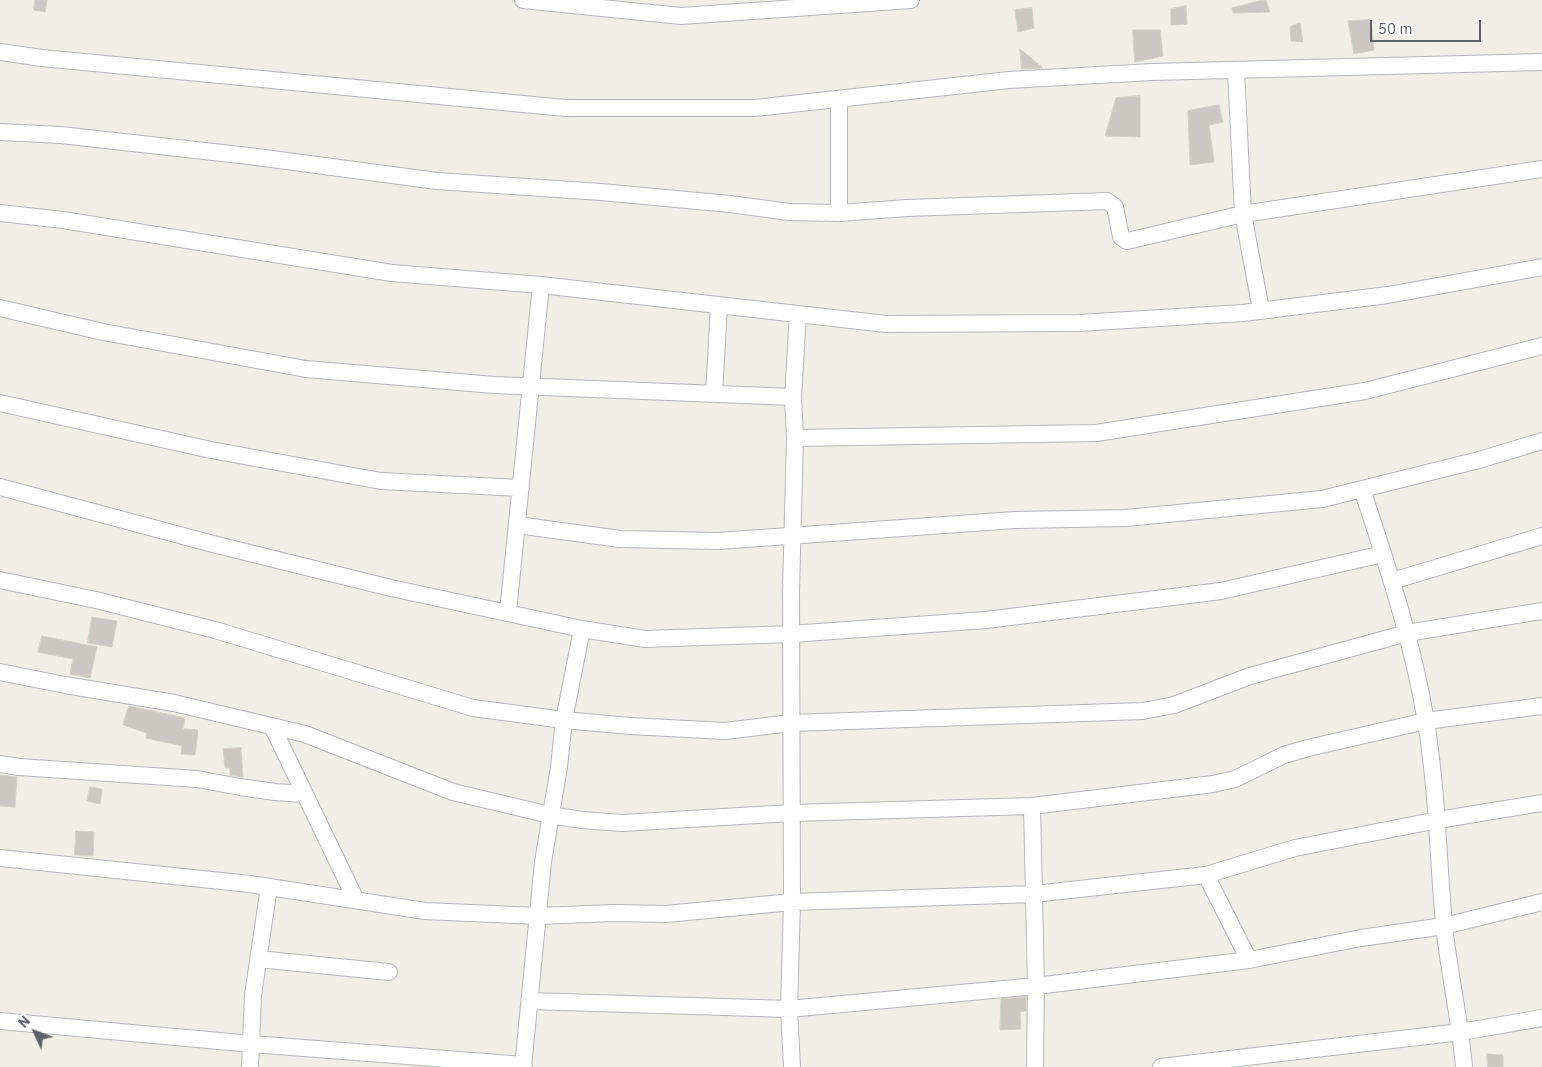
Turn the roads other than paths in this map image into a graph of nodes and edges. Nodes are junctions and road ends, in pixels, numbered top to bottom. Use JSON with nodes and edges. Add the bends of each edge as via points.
{"nodes":[{"id":1,"x":523,"y":0,"type":"edge"},
{"id":2,"x":911,"y":0,"type":"edge"},
{"id":3,"x":0,"y":52,"type":"edge"},
{"id":4,"x":1542,"y":62,"type":"edge"},
{"id":5,"x":1236,"y":70,"type":"junction"},
{"id":6,"x":839,"y":98,"type":"junction"},
{"id":7,"x":0,"y":132,"type":"edge"},
{"id":8,"x":1542,"y":169,"type":"edge"},
{"id":9,"x":0,"y":213,"type":"edge"},
{"id":10,"x":838,"y":213,"type":"junction"},
{"id":11,"x":1243,"y":214,"type":"junction"},
{"id":12,"x":1542,"y":267,"type":"edge"},
{"id":13,"x":541,"y":285,"type":"junction"},
{"id":14,"x":719,"y":306,"type":"junction"},
{"id":15,"x":0,"y":308,"type":"edge"},
{"id":16,"x":1261,"y":310,"type":"junction"},
{"id":17,"x":798,"y":314,"type":"junction"},
{"id":18,"x":1542,"y":346,"type":"edge"},
{"id":19,"x":531,"y":386,"type":"junction"},
{"id":20,"x":714,"y":394,"type":"junction"},
{"id":21,"x":793,"y":397,"type":"junction"},
{"id":22,"x":0,"y":403,"type":"edge"},
{"id":23,"x":795,"y":438,"type":"junction"},
{"id":24,"x":1542,"y":441,"type":"edge"},
{"id":25,"x":0,"y":487,"type":"edge"},
{"id":26,"x":521,"y":488,"type":"junction"},
{"id":27,"x":1362,"y":489,"type":"junction"},
{"id":28,"x":517,"y":525,"type":"junction"},
{"id":29,"x":1542,"y":536,"type":"edge"},
{"id":30,"x":792,"y":537,"type":"junction"},
{"id":31,"x":1383,"y":554,"type":"junction"},
{"id":32,"x":0,"y":580,"type":"edge"},
{"id":33,"x":1392,"y":581,"type":"junction"},
{"id":34,"x":1542,"y":611,"type":"edge"},
{"id":35,"x":508,"y":612,"type":"junction"},
{"id":36,"x":582,"y":629,"type":"junction"},
{"id":37,"x":1407,"y":633,"type":"junction"},
{"id":38,"x":791,"y":634,"type":"junction"},
{"id":39,"x":0,"y":672,"type":"edge"},
{"id":40,"x":1542,"y":706,"type":"edge"},
{"id":41,"x":564,"y":720,"type":"junction"},
{"id":42,"x":1426,"y":721,"type":"junction"},
{"id":43,"x":791,"y":723,"type":"junction"},
{"id":44,"x":272,"y":726,"type":"junction"},
{"id":45,"x":0,"y":764,"type":"edge"},
{"id":46,"x":304,"y":794,"type":"junction"},
{"id":47,"x":1542,"y":803,"type":"edge"},
{"id":48,"x":1032,"y":806,"type":"junction"},
{"id":49,"x":791,"y":813,"type":"junction"},
{"id":50,"x":550,"y":815,"type":"junction"},
{"id":51,"x":1438,"y":820,"type":"junction"},
{"id":52,"x":0,"y":858,"type":"edge"},
{"id":53,"x":1206,"y":875,"type":"junction"},
{"id":54,"x":269,"y":886,"type":"junction"},
{"id":55,"x":1034,"y":894,"type":"junction"},
{"id":56,"x":356,"y":900,"type":"junction"},
{"id":57,"x":792,"y":902,"type":"junction"},
{"id":58,"x":1542,"y":902,"type":"edge"},
{"id":59,"x":538,"y":916,"type":"junction"},
{"id":60,"x":1444,"y":926,"type":"junction"},
{"id":61,"x":258,"y":959,"type":"junction"},
{"id":62,"x":1250,"y":960,"type":"junction"},
{"id":63,"x":390,"y":972,"type":"dead end"},
{"id":64,"x":1036,"y":986,"type":"junction"},
{"id":65,"x":530,"y":1002,"type":"junction"},
{"id":66,"x":789,"y":1009,"type":"junction"},
{"id":67,"x":1542,"y":1018,"type":"edge"},
{"id":68,"x":0,"y":1021,"type":"edge"},
{"id":69,"x":1461,"y":1032,"type":"junction"},
{"id":70,"x":252,"y":1044,"type":"junction"},
{"id":71,"x":1284,"y":1060,"type":"edge"},
{"id":72,"x":523,"y":1066,"type":"edge"},
{"id":73,"x":250,"y":1067,"type":"edge"},
{"id":74,"x":792,"y":1067,"type":"edge"},
{"id":75,"x":1035,"y":1067,"type":"edge"},
{"id":76,"x":1161,"y":1067,"type":"edge"},
{"id":77,"x":1464,"y":1067,"type":"edge"}],
"edges":[{"from":1,"to":2,"type":"street","via":[[681,16]]},
{"from":3,"to":6,"type":"street","via":[[565,108],[755,108]]},
{"from":4,"to":5,"type":"street"},
{"from":5,"to":6,"type":"street","via":[[1009,80]]},
{"from":5,"to":11,"type":"street"},
{"from":6,"to":10,"type":"street"},
{"from":7,"to":10,"type":"street","via":[[61,135],[249,156],[437,181],[601,192],[789,212]]},
{"from":8,"to":11,"type":"street"},
{"from":9,"to":13,"type":"street","via":[[63,220],[392,273]]},
{"from":10,"to":11,"type":"street","via":[[1107,201],[1115,207],[1121,237],[1127,241]]},
{"from":11,"to":16,"type":"street"},
{"from":12,"to":16,"type":"street","via":[[1388,295]]},
{"from":13,"to":14,"type":"street"},
{"from":13,"to":19,"type":"street"},
{"from":14,"to":17,"type":"street"},
{"from":14,"to":20,"type":"street"},
{"from":15,"to":19,"type":"street","via":[[103,332],[306,370]]},
{"from":16,"to":17,"type":"street","via":[[1068,323],[886,324]]},
{"from":17,"to":21,"type":"street"},
{"from":18,"to":23,"type":"street","via":[[1365,391],[1096,433]]},
{"from":19,"to":20,"type":"street"},
{"from":19,"to":26,"type":"street"},
{"from":20,"to":21,"type":"street"},
{"from":21,"to":23,"type":"street"},
{"from":22,"to":26,"type":"street","via":[[211,450],[381,481]]},
{"from":23,"to":30,"type":"street"},
{"from":24,"to":27,"type":"street"},
{"from":25,"to":35,"type":"street","via":[[391,588]]},
{"from":26,"to":28,"type":"street"},
{"from":27,"to":30,"type":"street","via":[[1322,499],[1126,518],[1015,520]]},
{"from":27,"to":31,"type":"street"},
{"from":28,"to":30,"type":"street","via":[[620,539],[718,541]]},
{"from":28,"to":35,"type":"street"},
{"from":29,"to":33,"type":"street"},
{"from":30,"to":38,"type":"street"},
{"from":31,"to":33,"type":"street"},
{"from":31,"to":38,"type":"street","via":[[1221,591],[986,620]]},
{"from":32,"to":41,"type":"street","via":[[215,630],[473,708]]},
{"from":33,"to":37,"type":"street"},
{"from":34,"to":37,"type":"street"},
{"from":35,"to":36,"type":"street"},
{"from":36,"to":38,"type":"street","via":[[644,639]]},
{"from":36,"to":41,"type":"street"},
{"from":37,"to":42,"type":"street"},
{"from":37,"to":43,"type":"street","via":[[1250,676],[1158,709]]},
{"from":38,"to":43,"type":"street"},
{"from":39,"to":44,"type":"street","via":[[174,703]]},
{"from":40,"to":42,"type":"street"},
{"from":41,"to":43,"type":"street","via":[[725,730]]},
{"from":41,"to":50,"type":"street"},
{"from":42,"to":48,"type":"street","via":[[1292,753],[1224,782]]},
{"from":42,"to":51,"type":"street"},
{"from":43,"to":49,"type":"street"},
{"from":44,"to":46,"type":"street"},
{"from":44,"to":50,"type":"street","via":[[304,734],[453,792]]},
{"from":45,"to":46,"type":"street","via":[[197,779],[240,788]]},
{"from":46,"to":56,"type":"street"},
{"from":47,"to":51,"type":"street"},
{"from":48,"to":49,"type":"street"},
{"from":48,"to":55,"type":"street"},
{"from":49,"to":50,"type":"street","via":[[622,823]]},
{"from":49,"to":57,"type":"street"},
{"from":50,"to":59,"type":"street"},
{"from":51,"to":53,"type":"street","via":[[1295,848]]},
{"from":51,"to":60,"type":"street"},
{"from":52,"to":54,"type":"street"},
{"from":53,"to":55,"type":"street"},
{"from":53,"to":62,"type":"street"},
{"from":54,"to":56,"type":"street"},
{"from":54,"to":61,"type":"street"},
{"from":55,"to":57,"type":"street"},
{"from":55,"to":64,"type":"street"},
{"from":56,"to":59,"type":"street","via":[[425,911]]},
{"from":57,"to":59,"type":"street","via":[[666,914]]},
{"from":57,"to":66,"type":"street"},
{"from":58,"to":60,"type":"street"},
{"from":59,"to":65,"type":"street"},
{"from":60,"to":62,"type":"street","via":[[1361,938]]},
{"from":60,"to":69,"type":"street"},
{"from":61,"to":63,"type":"street"},
{"from":61,"to":70,"type":"street"},
{"from":62,"to":64,"type":"street"},
{"from":64,"to":66,"type":"street"},
{"from":64,"to":75,"type":"street"},
{"from":65,"to":66,"type":"street"},
{"from":65,"to":72,"type":"street"},
{"from":66,"to":74,"type":"street"},
{"from":67,"to":69,"type":"street"},
{"from":68,"to":70,"type":"street"},
{"from":69,"to":71,"type":"street"},
{"from":69,"to":77,"type":"street"},
{"from":70,"to":72,"type":"street"},
{"from":70,"to":73,"type":"street"},
{"from":71,"to":76,"type":"street"}]}
